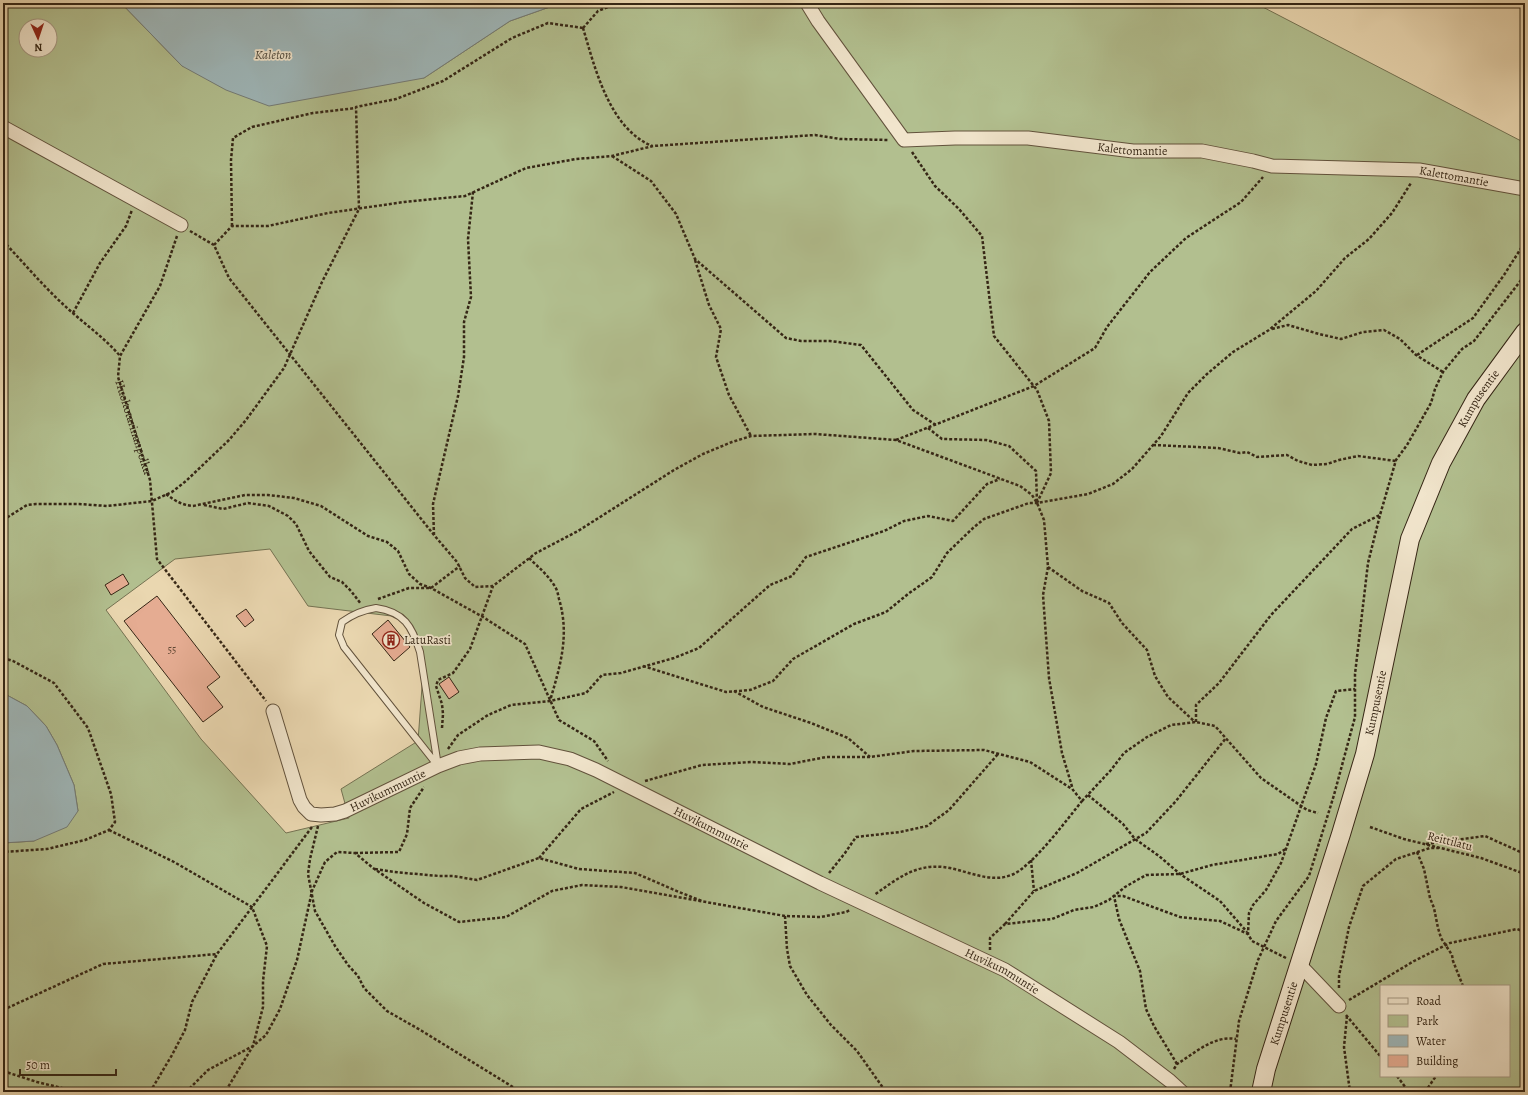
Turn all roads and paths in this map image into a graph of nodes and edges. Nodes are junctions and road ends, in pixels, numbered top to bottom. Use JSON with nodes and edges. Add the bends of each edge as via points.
{"nodes":[{"id":1,"x":618,"y":3,"type":"edge"},
{"id":2,"x":808,"y":3,"type":"edge"},
{"id":3,"x":583,"y":28,"type":"junction"},
{"id":4,"x":356,"y":108,"type":"junction"},
{"id":5,"x":3,"y":127,"type":"edge"},
{"id":6,"x":904,"y":140,"type":"junction"},
{"id":7,"x":653,"y":146,"type":"junction"},
{"id":8,"x":612,"y":156,"type":"junction"},
{"id":9,"x":1272,"y":166,"type":"junction"},
{"id":10,"x":1419,"y":170,"type":"junction"},
{"id":11,"x":1525,"y":189,"type":"edge"},
{"id":12,"x":473,"y":192,"type":"junction"},
{"id":13,"x":136,"y":201,"type":"junction"},
{"id":14,"x":359,"y":209,"type":"junction"},
{"id":15,"x":181,"y":225,"type":"junction"},
{"id":16,"x":232,"y":226,"type":"junction"},
{"id":17,"x":3,"y":241,"type":"edge"},
{"id":18,"x":1525,"y":242,"type":"edge"},
{"id":19,"x":214,"y":245,"type":"junction"},
{"id":20,"x":695,"y":259,"type":"junction"},
{"id":21,"x":1525,"y":275,"type":"edge"},
{"id":22,"x":73,"y":314,"type":"junction"},
{"id":23,"x":1269,"y":330,"type":"junction"},
{"id":24,"x":1525,"y":332,"type":"edge"},
{"id":25,"x":291,"y":354,"type":"junction"},
{"id":26,"x":1416,"y":355,"type":"junction"},
{"id":27,"x":120,"y":356,"type":"junction"},
{"id":28,"x":1443,"y":372,"type":"junction"},
{"id":29,"x":1034,"y":386,"type":"junction"},
{"id":30,"x":936,"y":425,"type":"junction"},
{"id":31,"x":928,"y":428,"type":"junction"},
{"id":32,"x":752,"y":436,"type":"junction"},
{"id":33,"x":896,"y":440,"type":"junction"},
{"id":34,"x":1154,"y":445,"type":"junction"},
{"id":35,"x":1396,"y":460,"type":"junction"},
{"id":36,"x":1000,"y":479,"type":"junction"},
{"id":37,"x":166,"y":494,"type":"junction"},
{"id":38,"x":152,"y":501,"type":"junction"},
{"id":39,"x":1037,"y":503,"type":"junction"},
{"id":40,"x":202,"y":505,"type":"junction"},
{"id":41,"x":1380,"y":515,"type":"junction"},
{"id":42,"x":3,"y":520,"type":"edge"},
{"id":43,"x":434,"y":535,"type":"junction"},
{"id":44,"x":529,"y":558,"type":"junction"},
{"id":45,"x":460,"y":566,"type":"junction"},
{"id":46,"x":1048,"y":567,"type":"junction"},
{"id":47,"x":493,"y":586,"type":"junction"},
{"id":48,"x":431,"y":588,"type":"junction"},
{"id":49,"x":364,"y":607,"type":"junction"},
{"id":50,"x":354,"y":614,"type":"junction"},
{"id":51,"x":483,"y":617,"type":"junction"},
{"id":52,"x":3,"y":658,"type":"edge"},
{"id":53,"x":643,"y":666,"type":"junction"},
{"id":54,"x":1355,"y":689,"type":"junction"},
{"id":55,"x":733,"y":691,"type":"junction"},
{"id":56,"x":550,"y":701,"type":"junction"},
{"id":57,"x":273,"y":711,"type":"joint"},
{"id":58,"x":1196,"y":722,"type":"junction"},
{"id":59,"x":442,"y":732,"type":"dead end"},
{"id":60,"x":1226,"y":738,"type":"junction"},
{"id":61,"x":998,"y":754,"type":"junction"},
{"id":62,"x":870,"y":757,"type":"junction"},
{"id":63,"x":438,"y":766,"type":"junction"},
{"id":64,"x":620,"y":783,"type":"junction"},
{"id":65,"x":1073,"y":790,"type":"junction"},
{"id":66,"x":1088,"y":795,"type":"junction"},
{"id":67,"x":1082,"y":801,"type":"junction"},
{"id":68,"x":1302,"y":806,"type":"junction"},
{"id":69,"x":1318,"y":813,"type":"dead end"},
{"id":70,"x":321,"y":815,"type":"junction"},
{"id":71,"x":1370,"y":828,"type":"dead end"},
{"id":72,"x":109,"y":830,"type":"junction"},
{"id":73,"x":1135,"y":839,"type":"junction"},
{"id":74,"x":1424,"y":844,"type":"junction"},
{"id":75,"x":1287,"y":848,"type":"junction"},
{"id":76,"x":1439,"y":848,"type":"junction"},
{"id":77,"x":3,"y":852,"type":"edge"},
{"id":78,"x":1417,"y":852,"type":"junction"},
{"id":79,"x":355,"y":853,"type":"junction"},
{"id":80,"x":1525,"y":854,"type":"edge"},
{"id":81,"x":539,"y":858,"type":"junction"},
{"id":82,"x":1031,"y":860,"type":"junction"},
{"id":83,"x":373,"y":868,"type":"junction"},
{"id":84,"x":1180,"y":874,"type":"junction"},
{"id":85,"x":1525,"y":874,"type":"edge"},
{"id":86,"x":820,"y":884,"type":"junction"},
{"id":87,"x":1034,"y":891,"type":"junction"},
{"id":88,"x":312,"y":892,"type":"junction"},
{"id":89,"x":1114,"y":896,"type":"junction"},
{"id":90,"x":863,"y":903,"type":"junction"},
{"id":91,"x":710,"y":904,"type":"junction"},
{"id":92,"x":252,"y":907,"type":"junction"},
{"id":93,"x":785,"y":916,"type":"junction"},
{"id":94,"x":1005,"y":924,"type":"junction"},
{"id":95,"x":1525,"y":932,"type":"edge"},
{"id":96,"x":1248,"y":934,"type":"junction"},
{"id":97,"x":1446,"y":945,"type":"junction"},
{"id":98,"x":1264,"y":947,"type":"junction"},
{"id":99,"x":217,"y":954,"type":"junction"},
{"id":100,"x":992,"y":964,"type":"junction"},
{"id":101,"x":1299,"y":964,"type":"junction"},
{"id":102,"x":1463,"y":985,"type":"edge"},
{"id":103,"x":3,"y":1010,"type":"edge"},
{"id":104,"x":1343,"y":1011,"type":"junction"},
{"id":105,"x":1236,"y":1039,"type":"junction"},
{"id":106,"x":253,"y":1046,"type":"junction"},
{"id":107,"x":1380,"y":1056,"type":"edge"},
{"id":108,"x":3,"y":1071,"type":"edge"},
{"id":109,"x":1398,"y":1077,"type":"edge"},
{"id":110,"x":1435,"y":1077,"type":"edge"},
{"id":111,"x":69,"y":1092,"type":"edge"},
{"id":112,"x":150,"y":1092,"type":"edge"},
{"id":113,"x":186,"y":1092,"type":"edge"},
{"id":114,"x":225,"y":1092,"type":"edge"},
{"id":115,"x":521,"y":1092,"type":"edge"},
{"id":116,"x":886,"y":1092,"type":"edge"},
{"id":117,"x":1182,"y":1092,"type":"edge"},
{"id":118,"x":1230,"y":1092,"type":"edge"},
{"id":119,"x":1261,"y":1092,"type":"edge"},
{"id":120,"x":1350,"y":1092,"type":"edge"},
{"id":121,"x":1409,"y":1092,"type":"edge"},
{"id":122,"x":1425,"y":1092,"type":"edge"}],
"edges":[{"from":1,"to":3,"type":"path","via":[[598,11]]},
{"from":2,"to":6,"type":"street","via":[[818,21]]},
{"from":3,"to":4,"type":"path","via":[[548,23],[512,38],[443,81],[396,99]]},
{"from":3,"to":7,"type":"path","via":[[597,77],[611,107],[644,143]]},
{"from":4,"to":14,"type":"path"},
{"from":4,"to":16,"type":"path","via":[[313,113],[252,127],[233,138]]},
{"from":5,"to":13,"type":"street"},
{"from":6,"to":7,"type":"path","via":[[840,139],[815,135]]},
{"from":6,"to":9,"type":"street","name":"Kalettomantie","via":[[1028,138],[1133,151],[1202,151]]},
{"from":6,"to":29,"type":"path","via":[[935,186],[982,236],[994,336]]},
{"from":7,"to":8,"type":"path"},
{"from":8,"to":12,"type":"path","via":[[576,159],[526,168]]},
{"from":8,"to":20,"type":"path","via":[[651,181],[676,214]]},
{"from":9,"to":10,"type":"street","name":"Kalettomantie"},
{"from":9,"to":29,"type":"path","via":[[1241,202],[1186,238],[1150,272],[1107,327],[1095,348]]},
{"from":10,"to":11,"type":"street","name":"Kalettomantie"},
{"from":10,"to":23,"type":"path","via":[[1392,213],[1369,238],[1345,258],[1316,291]]},
{"from":12,"to":14,"type":"path","via":[[465,196]]},
{"from":12,"to":43,"type":"path","via":[[468,239],[471,297],[464,322],[464,357],[458,396],[433,504]]},
{"from":13,"to":15,"type":"street"},
{"from":13,"to":22,"type":"path","via":[[126,226],[100,263]]},
{"from":14,"to":16,"type":"path","via":[[268,226]]},
{"from":14,"to":25,"type":"path","via":[[322,282]]},
{"from":15,"to":19,"type":"path"},
{"from":15,"to":27,"type":"path","name":"Huoltotarinanpolku","via":[[160,286]]},
{"from":16,"to":19,"type":"path"},
{"from":17,"to":22,"type":"path"},
{"from":18,"to":26,"type":"path","via":[[1473,318]]},
{"from":19,"to":25,"type":"path","via":[[229,278]]},
{"from":20,"to":30,"type":"path","via":[[786,338],[861,345],[913,410]]},
{"from":20,"to":32,"type":"path","via":[[709,305],[722,329],[716,357],[729,395]]},
{"from":21,"to":28,"type":"path","via":[[1474,341],[1462,349]]},
{"from":22,"to":27,"type":"path"},
{"from":23,"to":26,"type":"path","via":[[1288,325],[1341,339],[1363,332],[1384,330],[1400,339]]},
{"from":23,"to":34,"type":"path","via":[[1233,352],[1188,393]]},
{"from":24,"to":101,"type":"street","name":"Kumpusentie","via":[[1476,399],[1441,463],[1410,539],[1365,754]]},
{"from":25,"to":37,"type":"path","via":[[261,401],[229,440],[186,481]]},
{"from":25,"to":43,"type":"path"},
{"from":26,"to":28,"type":"path"},
{"from":27,"to":38,"type":"path","name":"Huoltotarinanpolku","via":[[118,377],[150,480]]},
{"from":28,"to":35,"type":"path","via":[[1434,389],[1431,403]]},
{"from":29,"to":30,"type":"path"},
{"from":29,"to":39,"type":"path","via":[[1049,421],[1051,473]]},
{"from":30,"to":31,"type":"path"},
{"from":31,"to":33,"type":"path"},
{"from":31,"to":39,"type":"path","via":[[942,439],[986,440],[1009,446],[1036,471]]},
{"from":32,"to":33,"type":"path","via":[[815,434]]},
{"from":32,"to":44,"type":"path","via":[[703,454]]},
{"from":33,"to":36,"type":"path"},
{"from":34,"to":35,"type":"path","via":[[1218,448],[1247,452],[1257,457],[1287,455],[1312,466],[1358,456]]},
{"from":34,"to":39,"type":"path","via":[[1132,469],[1113,484],[1088,494]]},
{"from":35,"to":41,"type":"path"},
{"from":36,"to":39,"type":"path","via":[[1020,486],[1032,495]]},
{"from":36,"to":53,"type":"path","via":[[987,484],[953,521],[928,516],[904,521],[884,531],[806,558],[792,576],[770,585],[699,648]]},
{"from":37,"to":38,"type":"path"},
{"from":37,"to":40,"type":"path","via":[[185,506]]},
{"from":38,"to":42,"type":"path","via":[[106,506],[27,505]]},
{"from":38,"to":57,"type":"path","name":"Huoltotarinanpolku","via":[[157,559]]},
{"from":39,"to":46,"type":"path","via":[[1044,520]]},
{"from":39,"to":55,"type":"path","via":[[1029,502],[984,519],[947,553],[932,577],[886,612],[854,624],[793,659],[773,681],[750,690]]},
{"from":40,"to":48,"type":"path","via":[[244,496],[268,495],[294,498],[321,506],[368,536],[387,542],[398,552],[409,574],[420,584]]},
{"from":40,"to":49,"type":"path","via":[[223,509],[248,503],[269,506],[288,516],[296,524],[309,551],[330,577],[342,582]]},
{"from":41,"to":54,"type":"path","via":[[1368,563]]},
{"from":41,"to":58,"type":"path","via":[[1352,529],[1271,615],[1219,683],[1196,705]]},
{"from":43,"to":45,"type":"path"},
{"from":44,"to":47,"type":"path"},
{"from":44,"to":56,"type":"path","via":[[555,586],[562,609],[565,633],[562,660]]},
{"from":45,"to":47,"type":"path","via":[[465,578],[475,587]]},
{"from":45,"to":48,"type":"path"},
{"from":46,"to":58,"type":"path","via":[[1082,591],[1109,603],[1122,623],[1147,650],[1155,676],[1168,697]]},
{"from":46,"to":65,"type":"path","via":[[1043,595],[1049,678],[1062,754]]},
{"from":47,"to":51,"type":"path"},
{"from":48,"to":49,"type":"path","via":[[409,588]]},
{"from":48,"to":51,"type":"path"},
{"from":49,"to":50,"type":"path"},
{"from":50,"to":63,"type":"lane","via":[[342,622],[339,635],[344,647]]},
{"from":50,"to":63,"type":"lane","via":[[376,608],[390,610],[400,617],[412,632],[420,652]]},
{"from":51,"to":56,"type":"path","via":[[525,644]]},
{"from":51,"to":59,"type":"path","via":[[470,649],[453,672],[438,680],[436,686],[442,704]]},
{"from":52,"to":72,"type":"path","via":[[54,683],[88,728],[112,794],[115,822]]},
{"from":53,"to":55,"type":"path","via":[[726,692]]},
{"from":53,"to":56,"type":"path","via":[[602,675],[586,693]]},
{"from":54,"to":68,"type":"path","via":[[1336,691]]},
{"from":54,"to":98,"type":"path","via":[[1355,717],[1309,876],[1276,921]]},
{"from":55,"to":62,"type":"path","via":[[763,707],[848,738]]},
{"from":56,"to":63,"type":"path","via":[[511,705],[488,716],[458,735]]},
{"from":56,"to":64,"type":"path","via":[[559,720],[594,740]]},
{"from":57,"to":70,"type":"street","via":[[304,807],[311,814]]},
{"from":58,"to":60,"type":"path","via":[[1215,726]]},
{"from":58,"to":66,"type":"path","via":[[1171,725],[1147,737],[1124,753]]},
{"from":60,"to":68,"type":"path","via":[[1261,778]]},
{"from":60,"to":73,"type":"path","via":[[1176,801],[1146,833]]},
{"from":61,"to":62,"type":"path","via":[[984,750],[914,750]]},
{"from":61,"to":65,"type":"path","via":[[1030,762]]},
{"from":61,"to":86,"type":"path","via":[[949,810],[927,826],[856,837]]},
{"from":62,"to":64,"type":"path","via":[[826,757],[790,764],[752,762],[702,765]]},
{"from":63,"to":64,"type":"street","name":"Huvikummuntie","via":[[480,754],[539,752],[570,759]]},
{"from":63,"to":70,"type":"street","name":"Huvikummuntie","via":[[344,811]]},
{"from":63,"to":79,"type":"path","via":[[410,808],[407,834],[399,852]]},
{"from":64,"to":81,"type":"path","via":[[604,798],[581,809]]},
{"from":64,"to":86,"type":"street","name":"Huvikummuntie"},
{"from":65,"to":67,"type":"path"},
{"from":66,"to":67,"type":"path"},
{"from":66,"to":73,"type":"path","via":[[1123,824]]},
{"from":67,"to":82,"type":"path","via":[[1049,843]]},
{"from":68,"to":69,"type":"path"},
{"from":68,"to":75,"type":"path"},
{"from":70,"to":88,"type":"path","via":[[308,874]]},
{"from":70,"to":92,"type":"path"},
{"from":71,"to":74,"type":"path","name":"Reittilatu"},
{"from":72,"to":77,"type":"path","via":[[85,840],[47,849]]},
{"from":72,"to":92,"type":"path","via":[[174,862]]},
{"from":73,"to":84,"type":"path"},
{"from":73,"to":87,"type":"path","via":[[1077,873]]},
{"from":74,"to":76,"type":"path","name":"Reittilatu"},
{"from":74,"to":80,"type":"path","via":[[1485,836]]},
{"from":75,"to":84,"type":"path","via":[[1278,854],[1212,865]]},
{"from":75,"to":96,"type":"path","via":[[1266,890],[1249,913]]},
{"from":76,"to":78,"type":"path"},
{"from":76,"to":85,"type":"path","name":"Reittilatu","via":[[1481,858]]},
{"from":78,"to":97,"type":"path","via":[[1424,869],[1438,928]]},
{"from":78,"to":104,"type":"path","via":[[1396,859],[1363,886],[1349,927],[1339,976]]},
{"from":79,"to":83,"type":"path"},
{"from":79,"to":88,"type":"path","via":[[337,852],[325,862]]},
{"from":81,"to":83,"type":"path","via":[[477,880]]},
{"from":81,"to":91,"type":"path","via":[[579,869],[635,874]]},
{"from":82,"to":87,"type":"path"},
{"from":82,"to":90,"type":"path","via":[[1022,869],[999,878],[942,867],[923,868],[905,874]]},
{"from":83,"to":91,"type":"path","via":[[424,903],[459,922],[506,917],[552,891],[582,885],[621,887]]},
{"from":84,"to":89,"type":"path","via":[[1146,875],[1125,886]]},
{"from":84,"to":96,"type":"path","via":[[1220,901]]},
{"from":86,"to":90,"type":"street","name":"Huvikummuntie"},
{"from":87,"to":94,"type":"path"},
{"from":88,"to":106,"type":"path","via":[[297,960],[280,1009],[266,1035]]},
{"from":88,"to":115,"type":"path","via":[[315,911],[331,939],[364,988],[387,1011]]},
{"from":89,"to":94,"type":"path","via":[[1094,907],[1074,910],[1052,919]]},
{"from":89,"to":96,"type":"path","via":[[1123,896],[1180,917],[1220,921]]},
{"from":89,"to":105,"type":"path","via":[[1118,919],[1140,971],[1146,1009],[1177,1064],[1219,1039]]},
{"from":90,"to":93,"type":"path","via":[[846,912],[821,917]]},
{"from":90,"to":100,"type":"street","name":"Huvikummuntie"},
{"from":91,"to":93,"type":"path"},
{"from":92,"to":99,"type":"path"},
{"from":92,"to":106,"type":"path","via":[[267,946],[263,1007]]},
{"from":93,"to":116,"type":"path","via":[[790,966],[812,1001],[857,1051]]},
{"from":94,"to":100,"type":"path","via":[[990,938]]},
{"from":95,"to":97,"type":"path","via":[[1517,929]]},
{"from":96,"to":98,"type":"path","via":[[1252,941]]},
{"from":97,"to":102,"type":"path"},
{"from":97,"to":104,"type":"path","via":[[1414,961]]},
{"from":98,"to":101,"type":"path"},
{"from":98,"to":105,"type":"path","via":[[1238,1021]]},
{"from":99,"to":103,"type":"path","via":[[103,964]]},
{"from":99,"to":112,"type":"path","via":[[192,1002],[184,1030],[172,1055]]},
{"from":100,"to":117,"type":"street","name":"Huvikummuntie","via":[[1119,1042]]},
{"from":101,"to":104,"type":"street"},
{"from":101,"to":119,"type":"street","name":"Kumpusentie"},
{"from":104,"to":107,"type":"path"},
{"from":104,"to":120,"type":"path","via":[[1344,1047]]},
{"from":105,"to":118,"type":"path"},
{"from":106,"to":113,"type":"path","via":[[208,1070]]},
{"from":106,"to":114,"type":"path"},
{"from":108,"to":111,"type":"path"},
{"from":109,"to":121,"type":"path"},
{"from":110,"to":122,"type":"path"}]}
